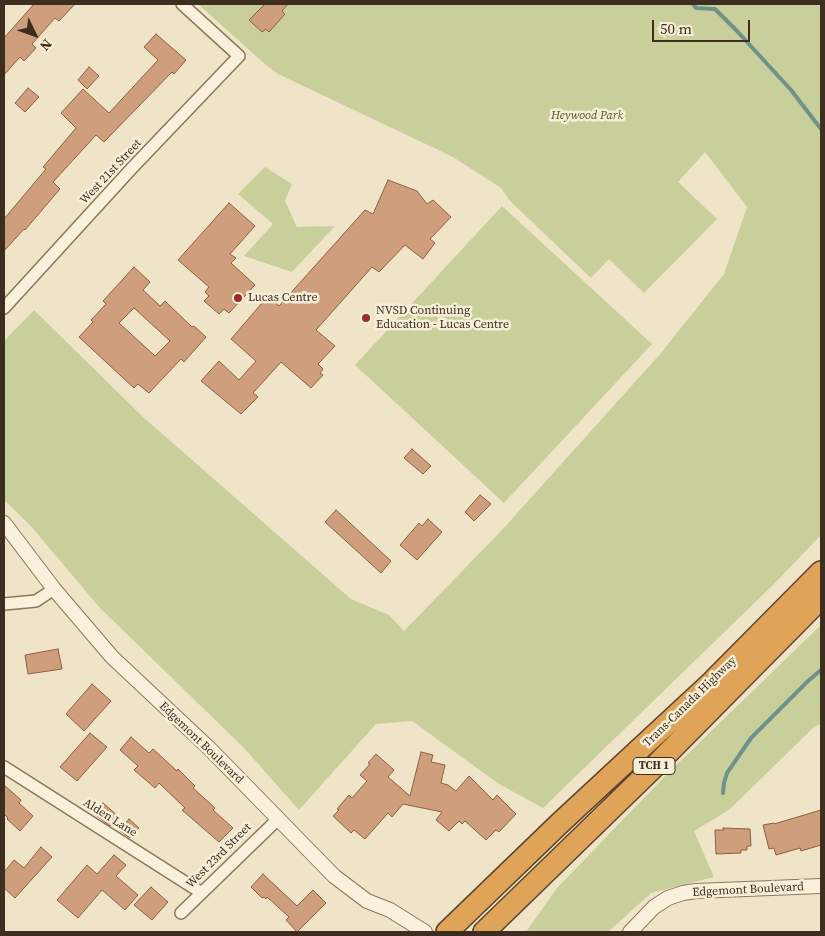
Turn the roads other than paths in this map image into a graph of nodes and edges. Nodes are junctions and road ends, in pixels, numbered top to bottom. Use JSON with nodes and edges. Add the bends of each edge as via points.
{"nodes":[{"id":1,"x":182,"y":4,"type":"edge"},
{"id":2,"x":4,"y":308,"type":"edge"},
{"id":3,"x":4,"y":523,"type":"edge"},
{"id":4,"x":821,"y":572,"type":"edge"},
{"id":5,"x":54,"y":589,"type":"junction"},
{"id":6,"x":821,"y":598,"type":"edge"},
{"id":7,"x":4,"y":604,"type":"edge"},
{"id":8,"x":4,"y":767,"type":"edge"},
{"id":9,"x":277,"y":820,"type":"junction"},
{"id":10,"x":821,"y":886,"type":"edge"},
{"id":11,"x":202,"y":892,"type":"junction"},
{"id":12,"x":181,"y":913,"type":"dead end"},
{"id":13,"x":421,"y":929,"type":"edge"},
{"id":14,"x":447,"y":932,"type":"edge"},
{"id":15,"x":484,"y":932,"type":"edge"},
{"id":16,"x":630,"y":932,"type":"edge"}],
"edges":[{"from":1,"to":2,"type":"street","name":"West 21st Street","via":[[240,56]]},
{"from":3,"to":5,"type":"street","name":"Edgemont Boulevard"},
{"from":4,"to":14,"type":"highway","name":"Trans-Canada Highway","number":"TCH 1","via":[[712,682]]},
{"from":5,"to":7,"type":"street","via":[[36,601]]},
{"from":5,"to":9,"type":"street","name":"Edgemont Boulevard","via":[[112,658],[209,748]]},
{"from":6,"to":15,"type":"highway","name":"Trans-Canada Highway","number":"TCH 1"},
{"from":8,"to":11,"type":"street","name":"Alden Lane"},
{"from":9,"to":11,"type":"street","name":"West 23rd Street"},
{"from":9,"to":13,"type":"street","name":"Edgemont Boulevard","via":[[350,889]]},
{"from":10,"to":16,"type":"street","name":"Edgemont Boulevard","via":[[683,893],[654,907]]},
{"from":11,"to":12,"type":"street","name":"West 23rd Street"}]}
